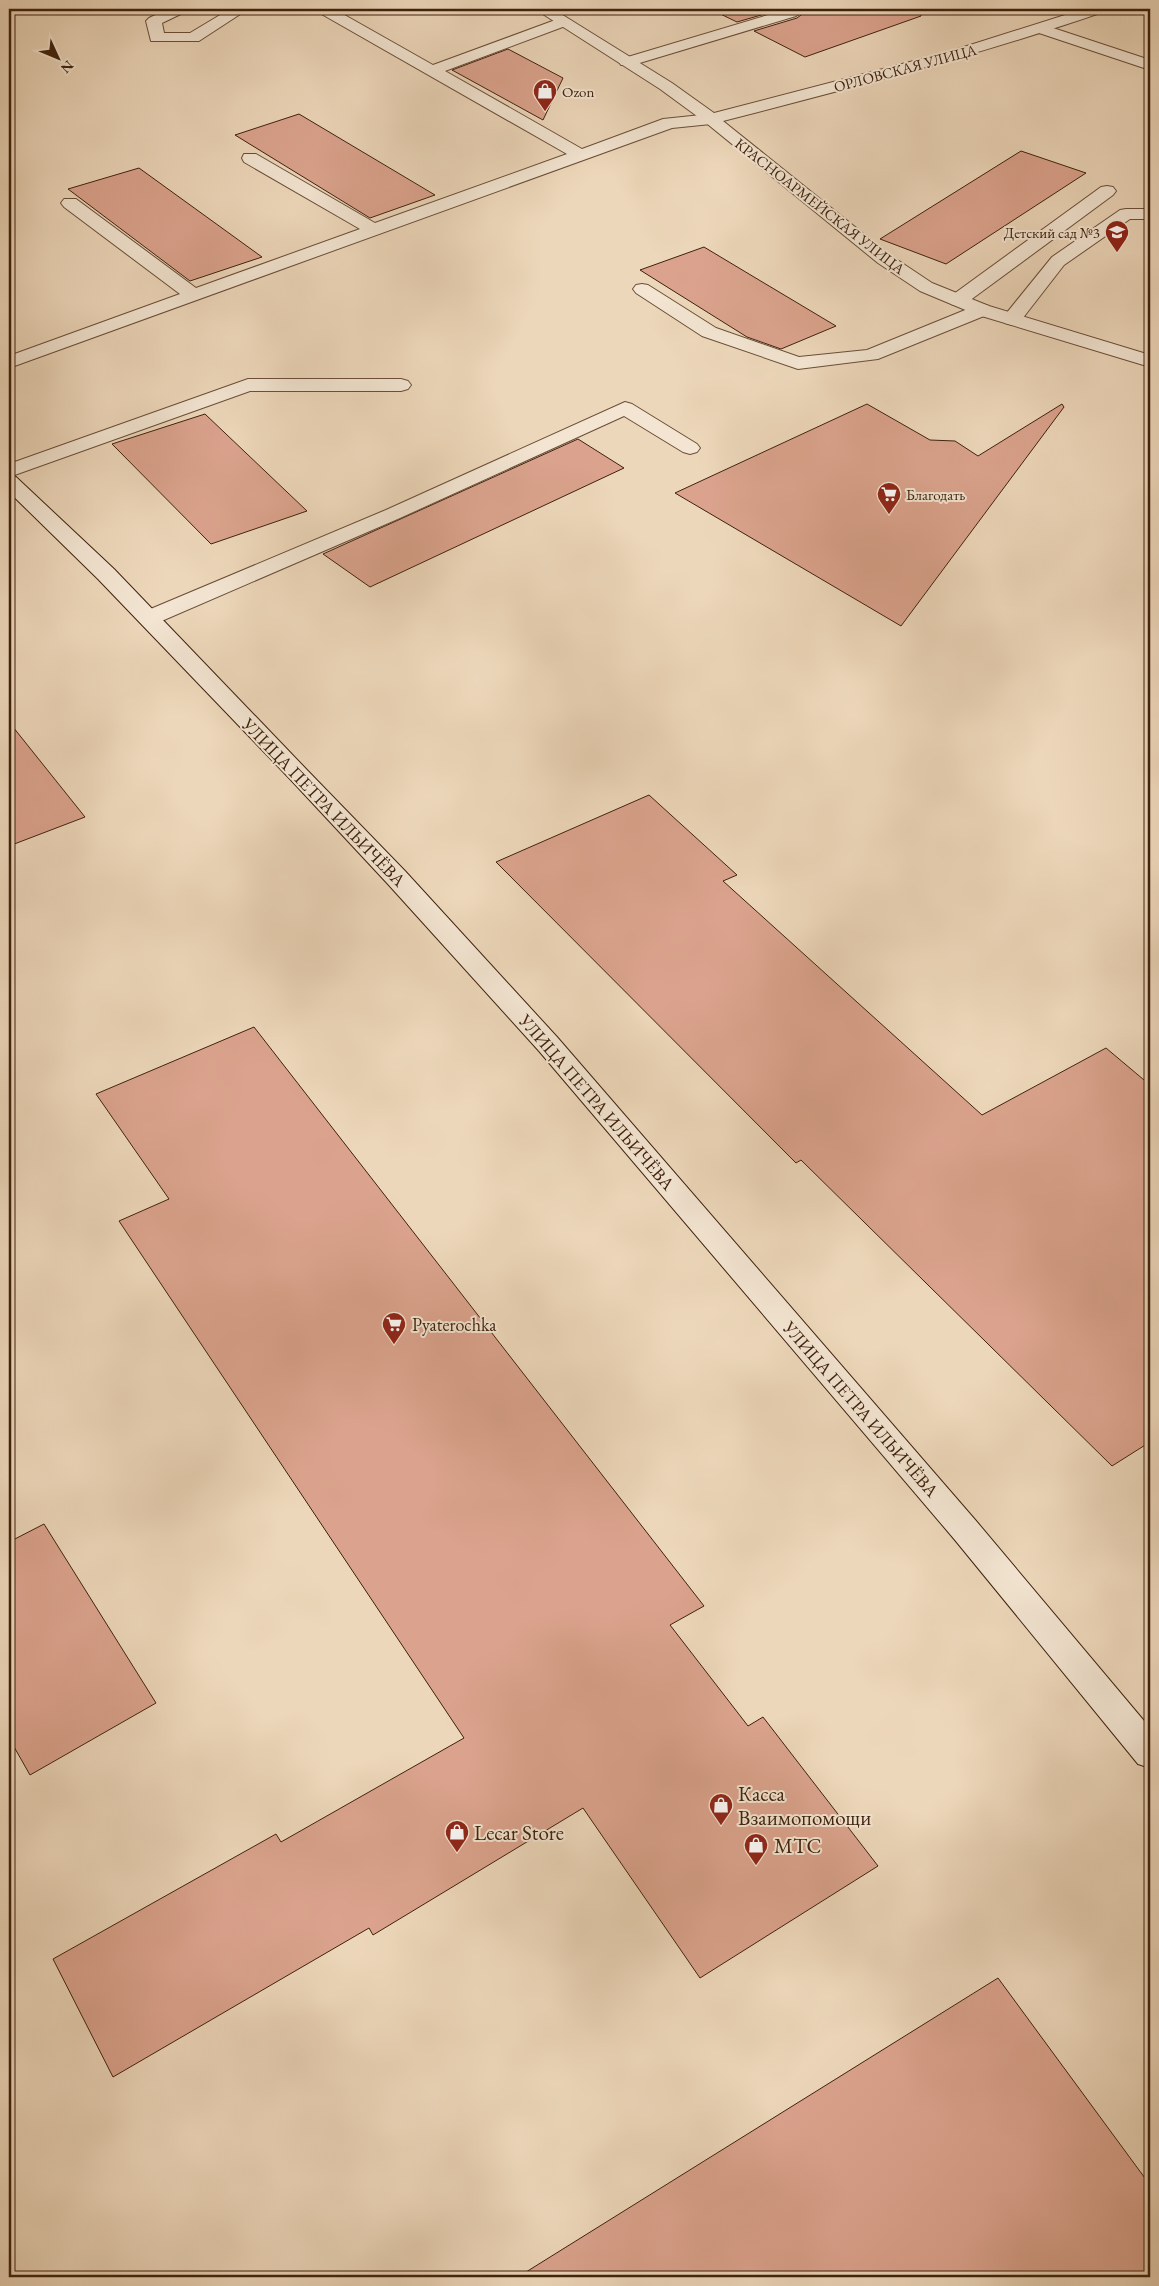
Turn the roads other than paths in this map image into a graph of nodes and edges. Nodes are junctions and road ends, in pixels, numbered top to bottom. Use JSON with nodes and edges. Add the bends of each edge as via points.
{"nodes":[{"id":1,"x":180,"y":9,"type":"edge"},
{"id":2,"x":240,"y":9,"type":"edge"},
{"id":3,"x":323,"y":9,"type":"edge"},
{"id":4,"x":543,"y":9,"type":"edge"},
{"id":5,"x":800,"y":9,"type":"edge"},
{"id":6,"x":1098,"y":9,"type":"edge"},
{"id":7,"x":564,"y":22,"type":"junction"},
{"id":8,"x":1041,"y":29,"type":"junction"},
{"id":9,"x":627,"y":62,"type":"junction"},
{"id":10,"x":1150,"y":65,"type":"edge"},
{"id":11,"x":433,"y":70,"type":"junction"},
{"id":12,"x":711,"y":119,"type":"junction"},
{"id":13,"x":581,"y":155,"type":"junction"},
{"id":14,"x":250,"y":158,"type":"dead end"},
{"id":15,"x":1107,"y":191,"type":"dead end"},
{"id":16,"x":70,"y":203,"type":"dead end"},
{"id":17,"x":1150,"y":214,"type":"edge"},
{"id":18,"x":374,"y":230,"type":"junction"},
{"id":19,"x":642,"y":289,"type":"dead end"},
{"id":20,"x":194,"y":295,"type":"junction"},
{"id":21,"x":958,"y":300,"type":"junction"},
{"id":22,"x":982,"y":310,"type":"junction"},
{"id":23,"x":1012,"y":319,"type":"junction"},
{"id":24,"x":1150,"y":361,"type":"edge"},
{"id":25,"x":9,"y":362,"type":"edge"},
{"id":26,"x":401,"y":385,"type":"dead end"},
{"id":27,"x":690,"y":448,"type":"dead end"},
{"id":28,"x":9,"y":471,"type":"edge"},
{"id":29,"x":9,"y":481,"type":"edge"},
{"id":30,"x":149,"y":618,"type":"junction"},
{"id":31,"x":1150,"y":1753,"type":"edge"}],
"edges":[{"from":1,"to":2,"type":"street","via":[[154,20],[157,38],[193,38]]},
{"from":3,"to":11,"type":"street"},
{"from":4,"to":7,"type":"street","name":"КРАСНОАРМЕЙСКАЯ УЛИЦА"},
{"from":5,"to":9,"type":"street"},
{"from":6,"to":8,"type":"street","name":"ОРЛОВСКАЯ УЛИЦА"},
{"from":7,"to":9,"type":"street","name":"КРАСНОАРМЕЙСКАЯ УЛИЦА"},
{"from":7,"to":11,"type":"street"},
{"from":8,"to":10,"type":"street"},
{"from":8,"to":12,"type":"street","name":"ОРЛОВСКАЯ УЛИЦА","via":[[910,68]]},
{"from":9,"to":12,"type":"street","name":"КРАСНОАРМЕЙСКАЯ УЛИЦА"},
{"from":11,"to":13,"type":"street"},
{"from":12,"to":13,"type":"street","name":"ОРЛОВСКАЯ УЛИЦА","via":[[668,123]]},
{"from":12,"to":21,"type":"street","name":"КРАСНОАРМЕЙСКАЯ УЛИЦА","via":[[884,260],[926,287]]},
{"from":13,"to":18,"type":"street","name":"ОРЛОВСКАЯ УЛИЦА"},
{"from":14,"to":18,"type":"street"},
{"from":15,"to":21,"type":"street"},
{"from":16,"to":20,"type":"street"},
{"from":17,"to":23,"type":"street","via":[[1126,214],[1058,261]]},
{"from":18,"to":20,"type":"street","name":"ОРЛОВСКАЯ УЛИЦА"},
{"from":19,"to":22,"type":"street","via":[[709,332],[798,363],[871,355]]},
{"from":20,"to":25,"type":"street","name":"ОРЛОВСКАЯ УЛИЦА"},
{"from":21,"to":22,"type":"street","name":"КРАСНОАРМЕЙСКАЯ УЛИЦА"},
{"from":22,"to":23,"type":"street","name":"КРАСНОАРМЕЙСКАЯ УЛИЦА"},
{"from":23,"to":24,"type":"street","name":"КРАСНОАРМЕЙСКАЯ УЛИЦА"},
{"from":26,"to":28,"type":"street","via":[[248,385]]},
{"from":27,"to":30,"type":"street","via":[[625,408],[394,514]]},
{"from":29,"to":30,"type":"street","name":"УЛИЦА ПЕТРА ИЛЬИЧЁВА"},
{"from":30,"to":31,"type":"street","name":"УЛИЦА ПЕТРА ИЛЬИЧЁВА","via":[[396,877],[548,1044],[966,1531]]}]}
